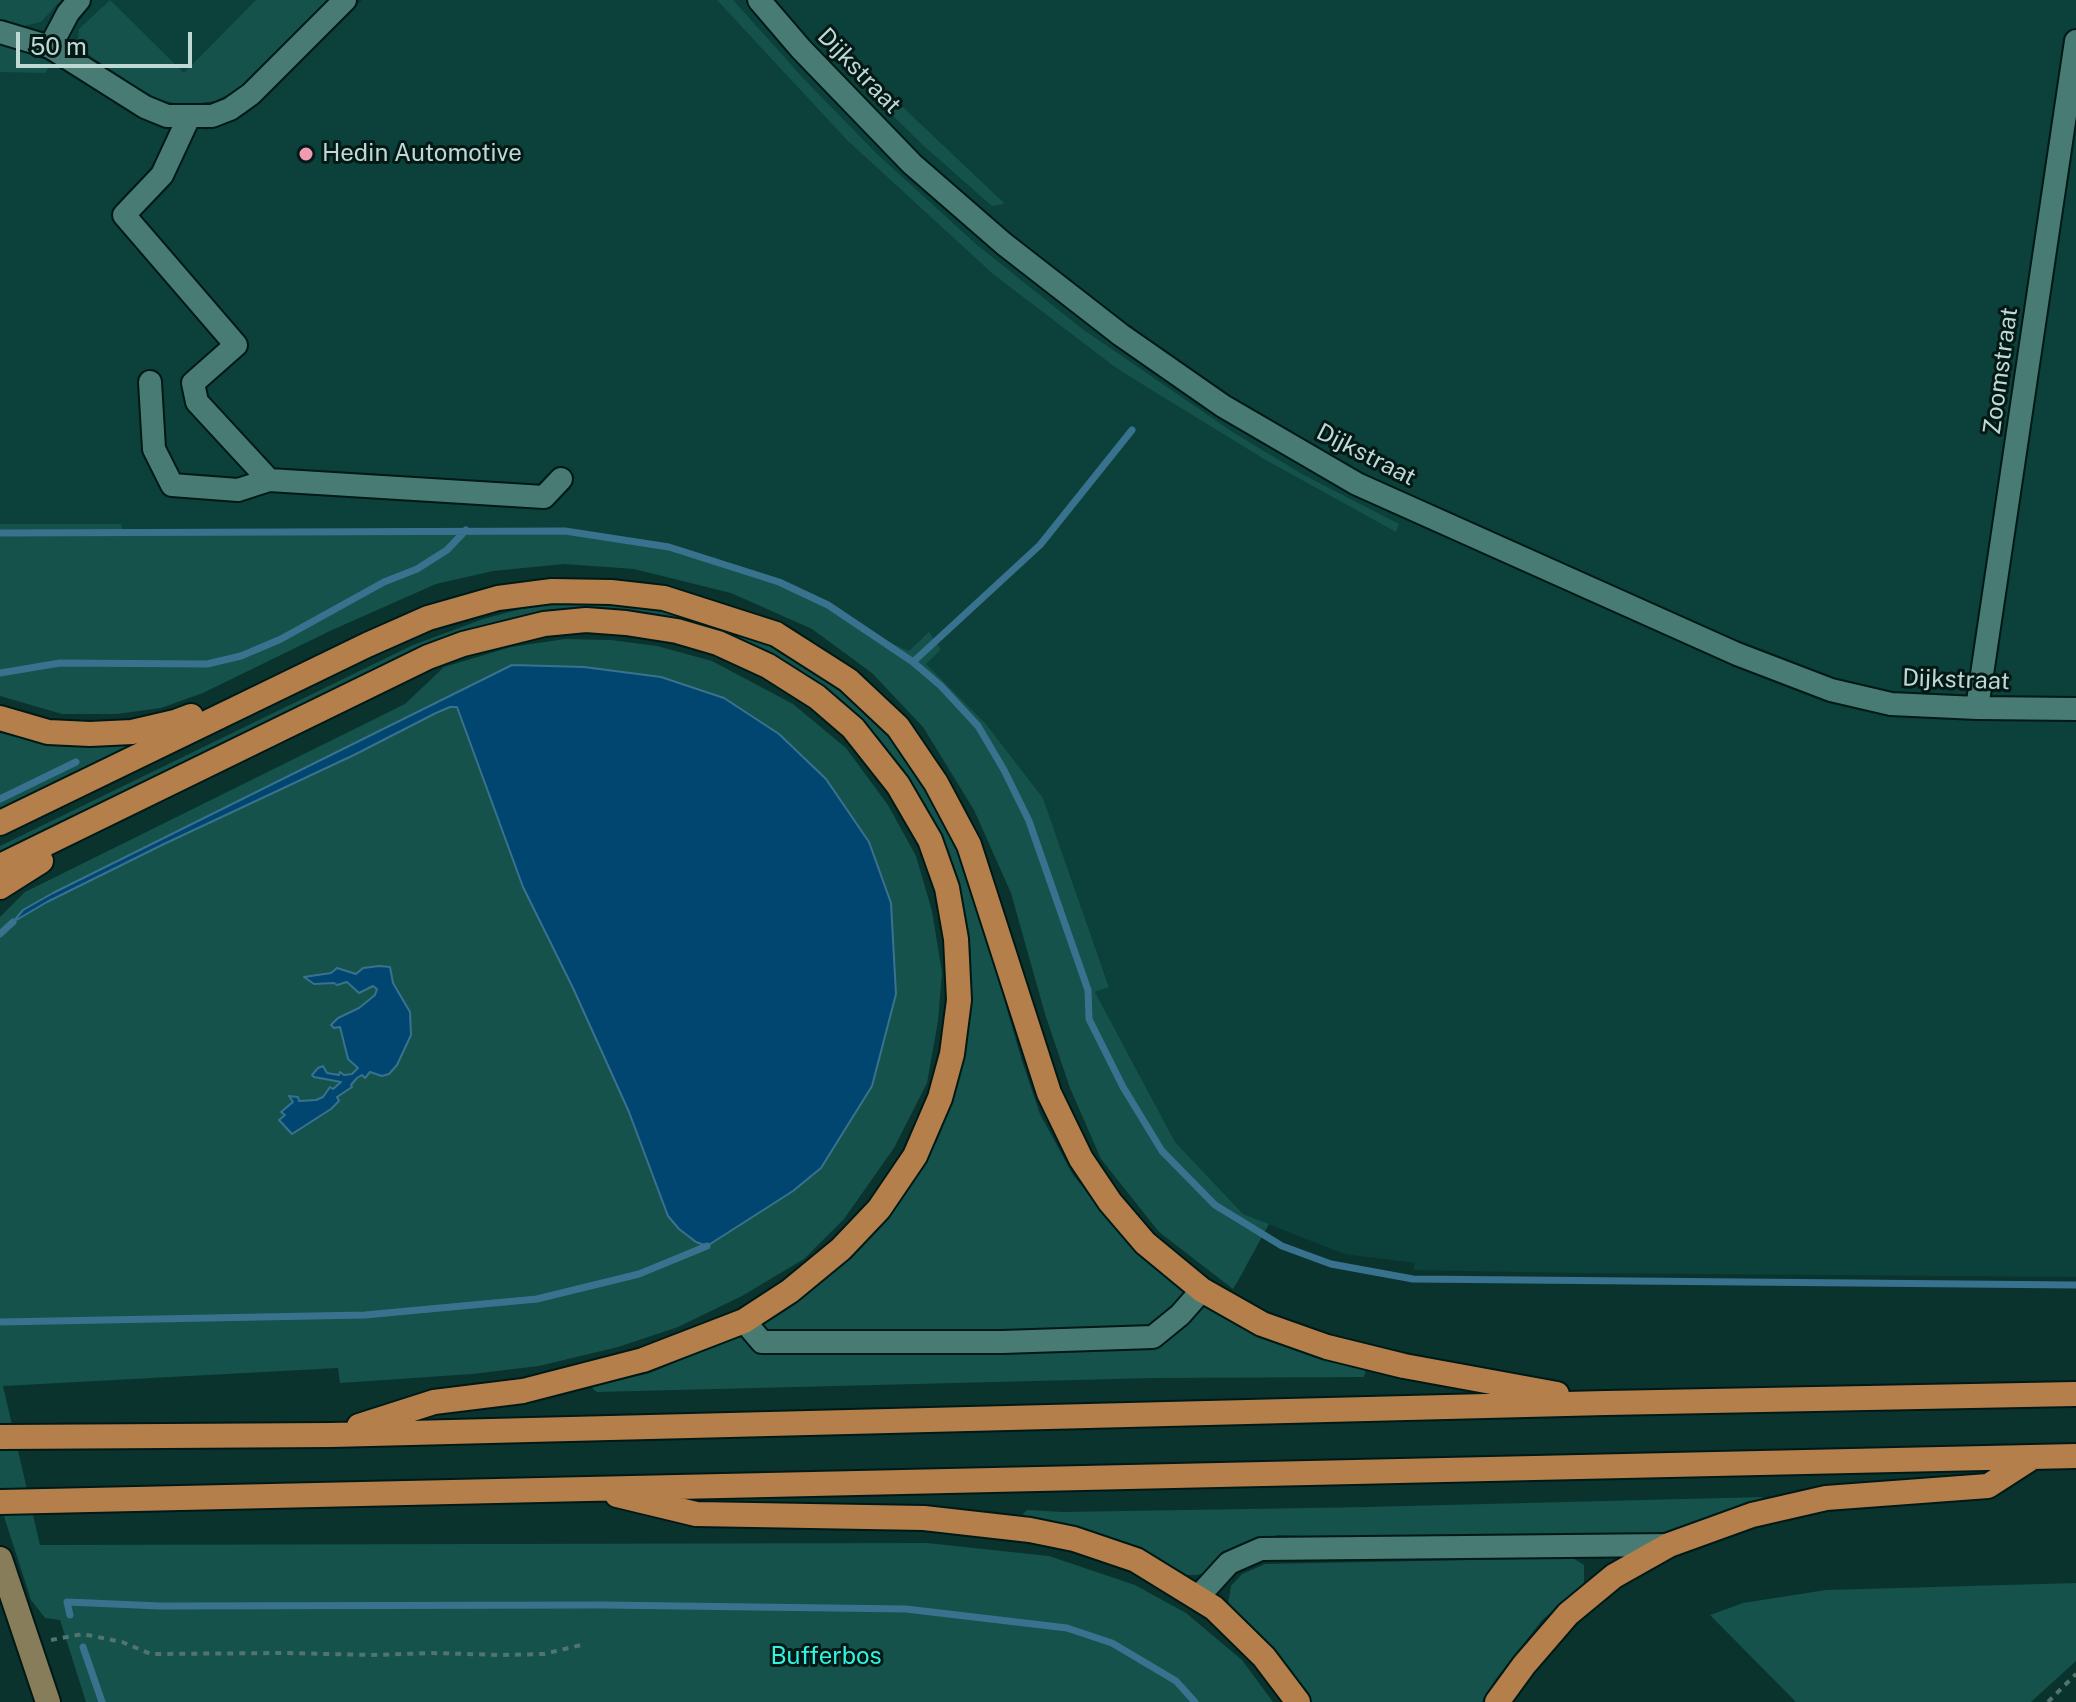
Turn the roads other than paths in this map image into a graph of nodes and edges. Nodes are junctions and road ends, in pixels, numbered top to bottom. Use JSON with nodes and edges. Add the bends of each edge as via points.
{"nodes":[{"id":1,"x":79,"y":0,"type":"edge"},
{"id":2,"x":345,"y":0,"type":"edge"},
{"id":3,"x":759,"y":0,"type":"edge"},
{"id":4,"x":8,"y":35,"type":"edge"},
{"id":5,"x":2076,"y":41,"type":"edge"},
{"id":6,"x":50,"y":47,"type":"junction"},
{"id":7,"x":189,"y":117,"type":"junction"},
{"id":8,"x":150,"y":382,"type":"dead end"},
{"id":9,"x":561,"y":479,"type":"dead end"},
{"id":10,"x":269,"y":480,"type":"junction"},
{"id":11,"x":498,"y":598,"type":"junction"},
{"id":12,"x":428,"y":657,"type":"junction"},
{"id":13,"x":1977,"y":708,"type":"junction"},
{"id":14,"x":2076,"y":709,"type":"edge"},
{"id":15,"x":0,"y":718,"type":"edge"},
{"id":16,"x":0,"y":823,"type":"edge"},
{"id":17,"x":0,"y":866,"type":"edge"},
{"id":18,"x":0,"y":887,"type":"edge"},
{"id":19,"x":1202,"y":1290,"type":"junction"},
{"id":20,"x":744,"y":1321,"type":"junction"},
{"id":21,"x":2076,"y":1394,"type":"edge"},
{"id":22,"x":1606,"y":1403,"type":"junction"},
{"id":23,"x":331,"y":1435,"type":"junction"},
{"id":24,"x":0,"y":1437,"type":"edge"},
{"id":25,"x":2076,"y":1456,"type":"edge"},
{"id":26,"x":2033,"y":1457,"type":"junction"},
{"id":27,"x":584,"y":1487,"type":"junction"},
{"id":28,"x":0,"y":1502,"type":"edge"},
{"id":29,"x":1669,"y":1545,"type":"junction"},
{"id":30,"x":0,"y":1559,"type":"edge"},
{"id":31,"x":1198,"y":1597,"type":"junction"},
{"id":32,"x":48,"y":1702,"type":"edge"},
{"id":33,"x":1298,"y":1702,"type":"edge"},
{"id":34,"x":1497,"y":1702,"type":"edge"}],
"edges":[{"from":1,"to":6,"type":"street"},
{"from":2,"to":7,"type":"street","via":[[251,94],[212,116]]},
{"from":3,"to":13,"type":"street","name":"Dijkstraat","via":[[912,164],[1004,244],[1121,335],[1250,422],[1357,484],[1737,654],[1831,690],[1891,704]]},
{"from":4,"to":6,"type":"street"},
{"from":5,"to":13,"type":"street","name":"Zoomstraat"},
{"from":6,"to":7,"type":"street","via":[[145,107]]},
{"from":7,"to":10,"type":"street","via":[[162,175],[124,215],[236,345],[193,383],[197,402]]},
{"from":8,"to":10,"type":"street","via":[[154,449],[172,485],[238,490]]},
{"from":9,"to":10,"type":"street","via":[[544,497]]},
{"from":11,"to":15,"type":"highway","via":[[473,593],[400,616],[175,722],[90,734],[48,732]]},
{"from":11,"to":16,"type":"highway","via":[[428,618],[367,645]]},
{"from":11,"to":19,"type":"highway","via":[[566,591],[664,598],[776,634],[848,680],[898,727],[969,845],[1049,1093],[1081,1159],[1145,1243]]},
{"from":12,"to":17,"type":"highway"},
{"from":12,"to":18,"type":"highway","via":[[388,691],[60,852]]},
{"from":12,"to":20,"type":"highway","via":[[502,632],[586,620],[677,631],[718,643],[768,666],[853,728],[898,785],[930,840],[956,939],[959,1000],[940,1098],[915,1156],[879,1209],[821,1266]]},
{"from":13,"to":14,"type":"street","name":"Dijkstraat"},
{"from":19,"to":20,"type":"street","via":[[1153,1337],[762,1342]]},
{"from":19,"to":22,"type":"highway","via":[[1262,1324],[1327,1347]]},
{"from":20,"to":23,"type":"highway","via":[[643,1360],[523,1391],[434,1402]]},
{"from":21,"to":22,"type":"highway"},
{"from":22,"to":23,"type":"highway"},
{"from":23,"to":24,"type":"highway"},
{"from":25,"to":26,"type":"highway"},
{"from":26,"to":27,"type":"highway"},
{"from":26,"to":29,"type":"highway","via":[[1988,1486],[1826,1498],[1752,1515]]},
{"from":27,"to":28,"type":"highway"},
{"from":27,"to":31,"type":"highway","via":[[696,1514],[924,1518],[1030,1530],[1136,1560]]},
{"from":29,"to":31,"type":"street","via":[[1261,1549],[1229,1563]]},
{"from":29,"to":34,"type":"highway","via":[[1614,1576],[1568,1614]]},
{"from":30,"to":32,"type":"main road"},
{"from":31,"to":33,"type":"highway","via":[[1264,1657]]}]}
